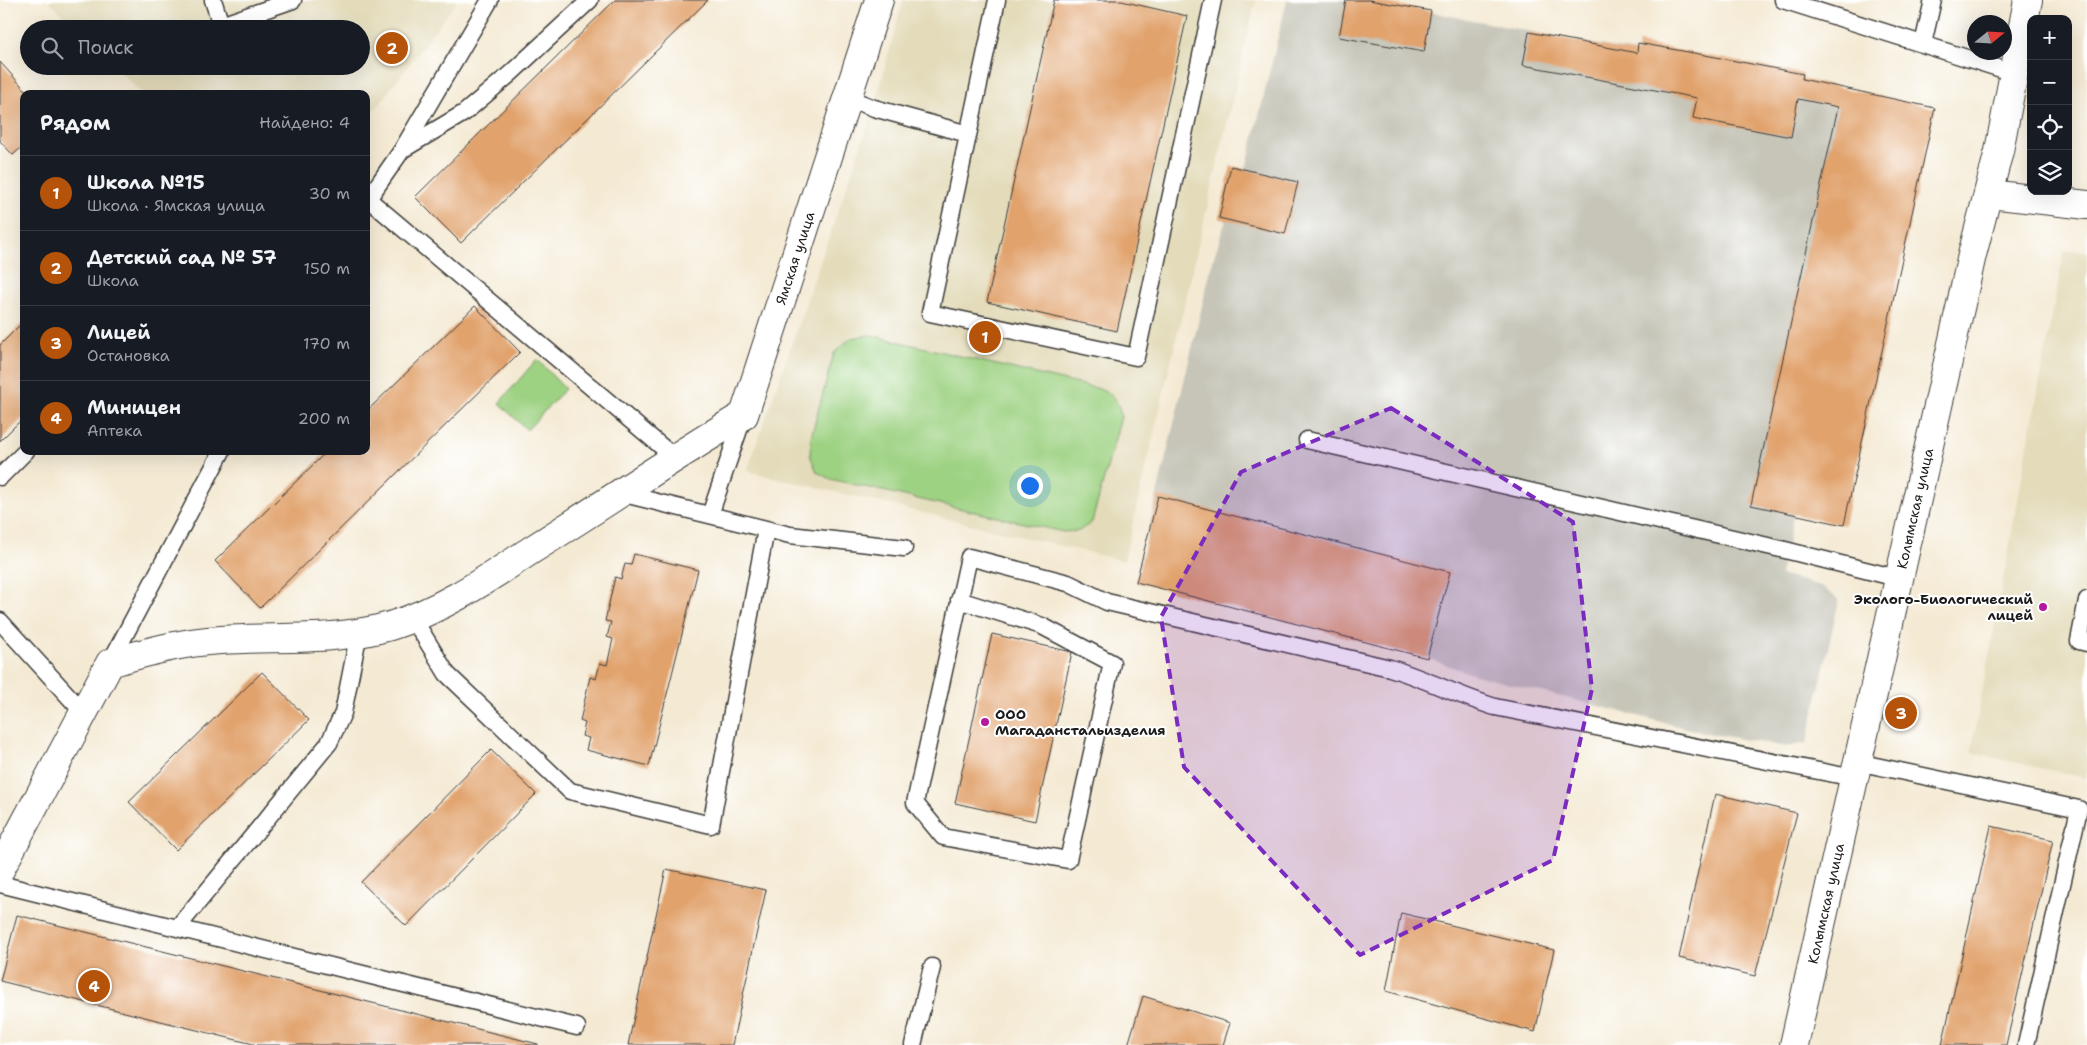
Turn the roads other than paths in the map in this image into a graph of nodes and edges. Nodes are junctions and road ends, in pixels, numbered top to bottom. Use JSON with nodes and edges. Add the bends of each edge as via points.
{"nodes":[{"id":1,"x":214,"y":0,"type":"edge"},
{"id":2,"x":293,"y":0,"type":"edge"},
{"id":3,"x":490,"y":0,"type":"edge"},
{"id":4,"x":590,"y":0,"type":"edge"},
{"id":5,"x":879,"y":0,"type":"edge"},
{"id":6,"x":997,"y":0,"type":"edge"},
{"id":7,"x":1213,"y":0,"type":"edge"},
{"id":8,"x":1783,"y":0,"type":"edge"},
{"id":9,"x":1933,"y":0,"type":"edge"},
{"id":10,"x":2028,"y":0,"type":"edge"},
{"id":11,"x":220,"y":20,"type":"edge"},
{"id":12,"x":235,"y":20,"type":"edge"},
{"id":13,"x":1923,"y":44,"type":"junction"},
{"id":14,"x":2014,"y":73,"type":"junction"},
{"id":15,"x":848,"y":98,"type":"junction"},
{"id":16,"x":968,"y":134,"type":"junction"},
{"id":17,"x":402,"y":150,"type":"junction"},
{"id":18,"x":1989,"y":194,"type":"junction"},
{"id":19,"x":370,"y":196,"type":"edge"},
{"id":20,"x":370,"y":203,"type":"edge"},
{"id":21,"x":2087,"y":205,"type":"edge"},
{"id":22,"x":744,"y":415,"type":"junction"},
{"id":23,"x":1307,"y":440,"type":"dead end"},
{"id":24,"x":22,"y":455,"type":"edge"},
{"id":25,"x":220,"y":455,"type":"edge"},
{"id":26,"x":674,"y":458,"type":"junction"},
{"id":27,"x":0,"y":477,"type":"edge"},
{"id":28,"x":620,"y":492,"type":"junction"},
{"id":29,"x":710,"y":515,"type":"junction"},
{"id":30,"x":766,"y":529,"type":"junction"},
{"id":31,"x":904,"y":548,"type":"dead end"},
{"id":32,"x":1901,"y":580,"type":"junction"},
{"id":33,"x":959,"y":600,"type":"junction"},
{"id":34,"x":2087,"y":600,"type":"edge"},
{"id":35,"x":413,"y":618,"type":"junction"},
{"id":36,"x":0,"y":621,"type":"edge"},
{"id":37,"x":359,"y":632,"type":"junction"},
{"id":38,"x":2087,"y":642,"type":"edge"},
{"id":39,"x":110,"y":662,"type":"junction"},
{"id":40,"x":84,"y":712,"type":"junction"},
{"id":41,"x":1856,"y":770,"type":"junction"},
{"id":42,"x":0,"y":870,"type":"edge"},
{"id":43,"x":0,"y":884,"type":"edge"},
{"id":44,"x":177,"y":928,"type":"junction"},
{"id":45,"x":932,"y":967,"type":"dead end"},
{"id":46,"x":577,"y":1027,"type":"dead end"},
{"id":47,"x":913,"y":1045,"type":"edge"},
{"id":48,"x":1794,"y":1045,"type":"edge"},
{"id":49,"x":2026,"y":1045,"type":"edge"}],
"edges":[{"from":1,"to":11,"type":"lane"},
{"from":2,"to":12,"type":"lane"},
{"from":3,"to":17,"type":"lane"},
{"from":4,"to":17,"type":"lane","via":[[464,113]]},
{"from":5,"to":15,"type":"street","name":"Ямская улица"},
{"from":6,"to":16,"type":"lane"},
{"from":7,"to":16,"type":"lane","via":[[1136,357],[930,313]]},
{"from":8,"to":13,"type":"lane"},
{"from":9,"to":13,"type":"lane"},
{"from":10,"to":14,"type":"street","name":"Колымская улица"},
{"from":13,"to":14,"type":"lane"},
{"from":14,"to":18,"type":"street","name":"Колымская улица"},
{"from":15,"to":16,"type":"lane"},
{"from":15,"to":22,"type":"street","name":"Ямская улица"},
{"from":17,"to":19,"type":"lane"},
{"from":18,"to":21,"type":"street"},
{"from":18,"to":32,"type":"street","name":"Колымская улица","via":[[1972,255]]},
{"from":20,"to":26,"type":"lane"},
{"from":22,"to":26,"type":"street"},
{"from":22,"to":29,"type":"lane","name":"Ямская улица"},
{"from":23,"to":32,"type":"lane"},
{"from":24,"to":27,"type":"lane"},
{"from":25,"to":39,"type":"lane"},
{"from":26,"to":28,"type":"street"},
{"from":28,"to":29,"type":"lane"},
{"from":28,"to":35,"type":"street","via":[[463,594]]},
{"from":29,"to":30,"type":"lane"},
{"from":30,"to":31,"type":"lane","via":[[790,535]]},
{"from":30,"to":35,"type":"lane","via":[[711,825],[570,791],[447,674]]},
{"from":32,"to":41,"type":"street","name":"Колымская улица"},
{"from":33,"to":33,"type":"lane","via":[[915,803],[944,837],[1068,860],[1112,663],[1042,626]]},
{"from":33,"to":41,"type":"lane","via":[[969,557],[1068,583],[1108,602],[1390,668],[1495,707]]},
{"from":34,"to":38,"type":"lane","via":[[2078,641]]},
{"from":35,"to":37,"type":"street"},
{"from":36,"to":40,"type":"lane"},
{"from":37,"to":39,"type":"street","via":[[174,645]]},
{"from":37,"to":44,"type":"lane","via":[[343,713],[328,743]]},
{"from":39,"to":40,"type":"street"},
{"from":40,"to":42,"type":"street"},
{"from":41,"to":48,"type":"street","name":"Колымская улица"},
{"from":41,"to":49,"type":"lane","via":[[2079,809]]},
{"from":43,"to":44,"type":"lane"},
{"from":44,"to":46,"type":"lane"},
{"from":45,"to":47,"type":"lane"}]}
